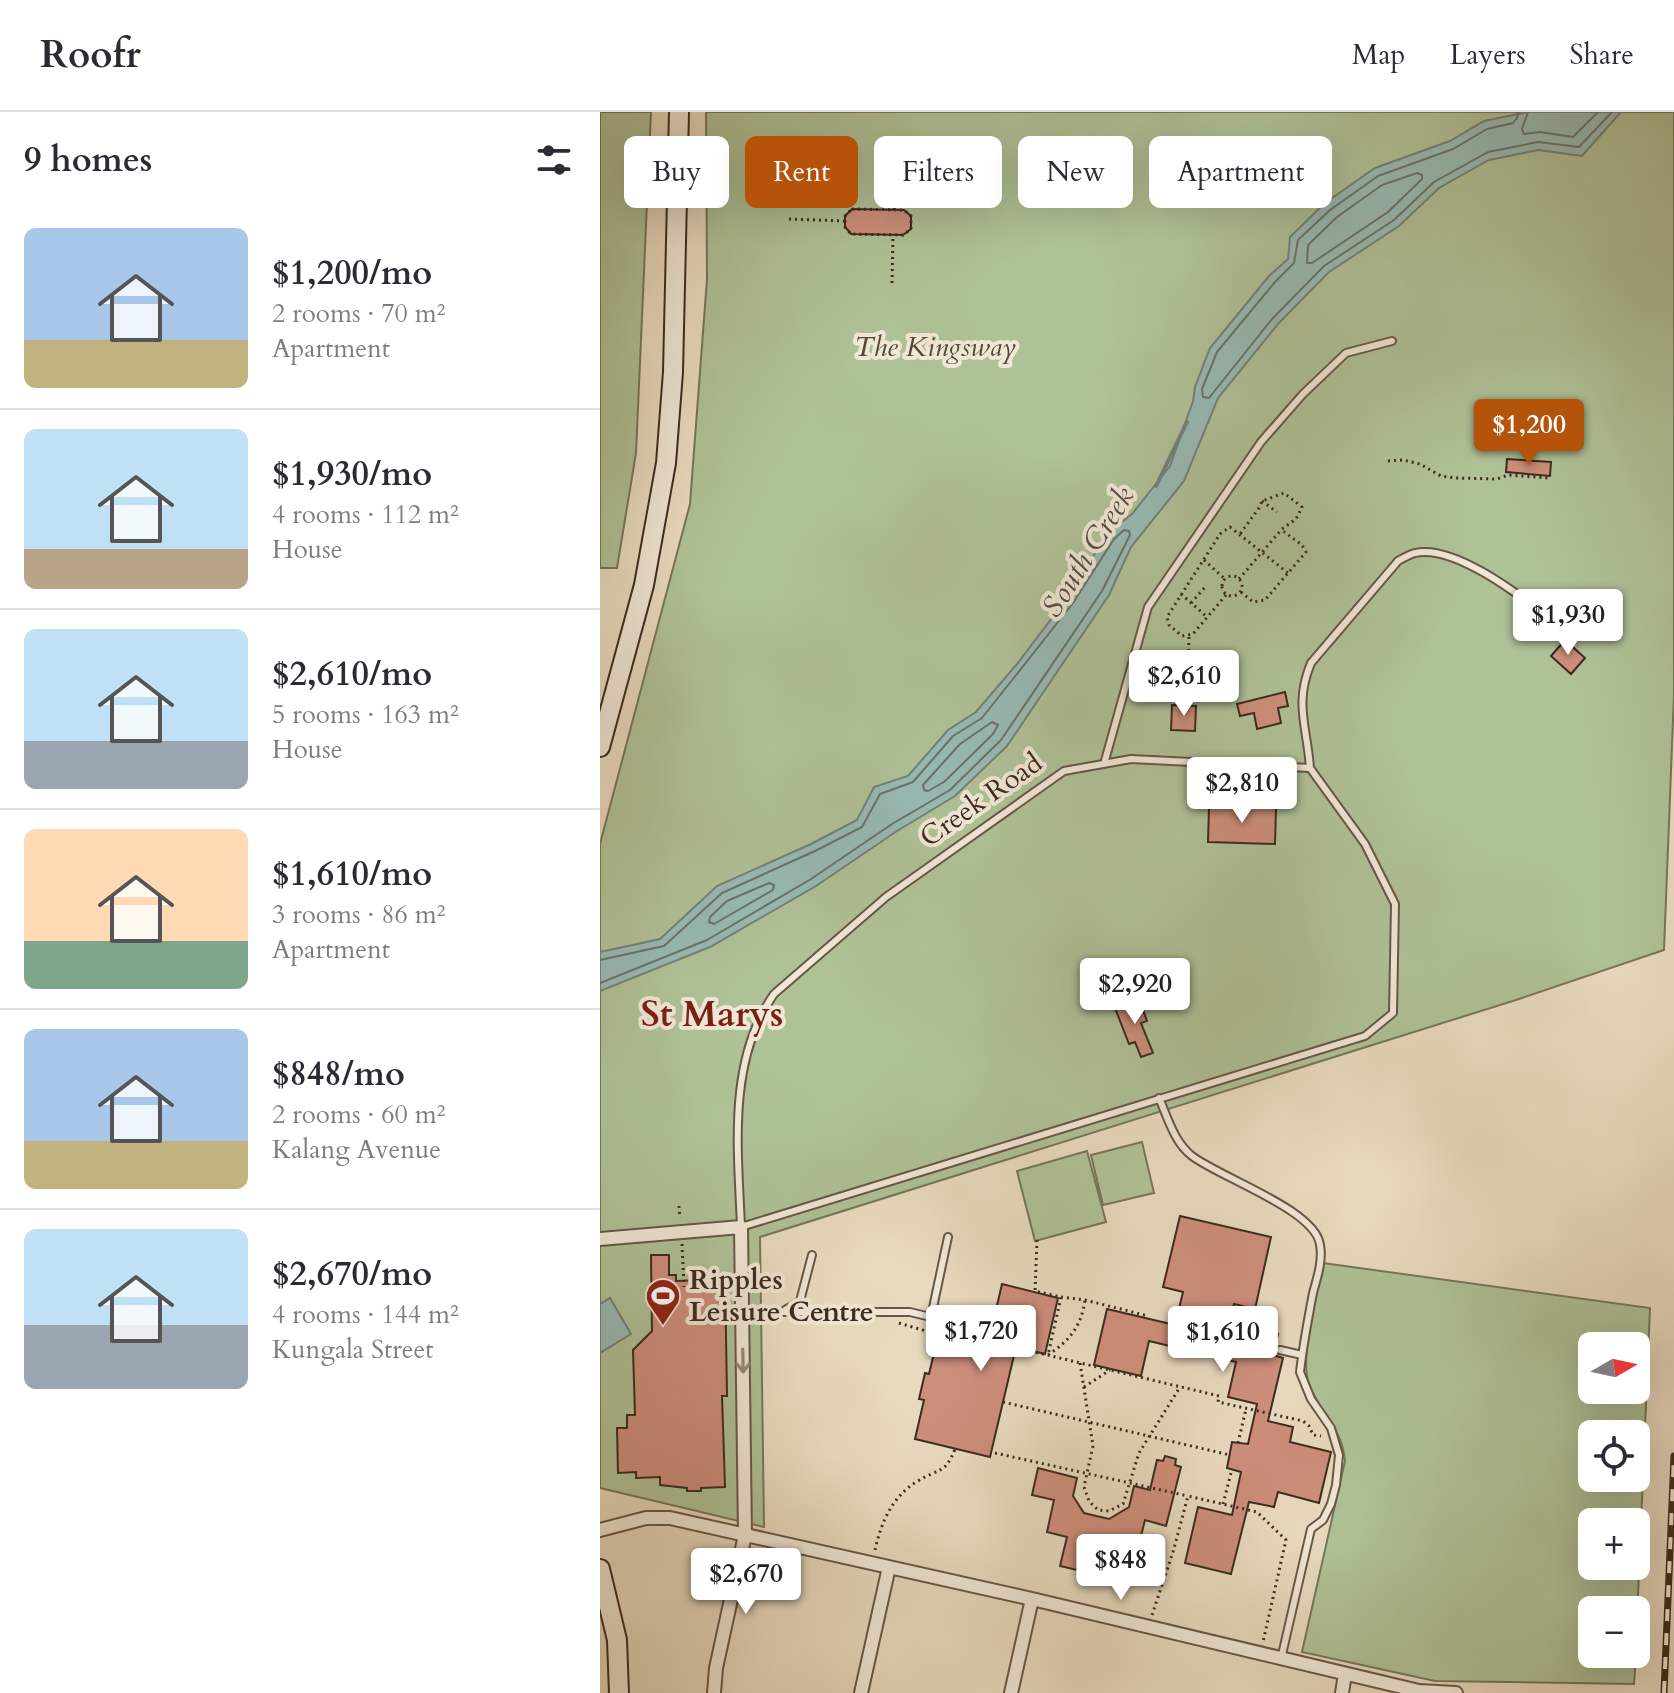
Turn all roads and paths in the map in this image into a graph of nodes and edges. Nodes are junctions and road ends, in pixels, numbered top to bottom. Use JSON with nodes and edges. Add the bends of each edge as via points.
{"nodes":[{"id":1,"x":679,"y":112,"type":"edge"},
{"id":2,"x":894,"y":210,"type":"joint"},
{"id":3,"x":789,"y":219,"type":"dead end"},
{"id":4,"x":845,"y":221,"type":"junction"},
{"id":5,"x":893,"y":235,"type":"junction"},
{"id":6,"x":892,"y":283,"type":"dead end"},
{"id":7,"x":1392,"y":341,"type":"dead end"},
{"id":8,"x":1388,"y":461,"type":"dead end"},
{"id":9,"x":1550,"y":478,"type":"dead end"},
{"id":10,"x":1262,"y":501,"type":"junction"},
{"id":11,"x":1277,"y":512,"type":"dead end"},
{"id":12,"x":1282,"y":529,"type":"junction"},
{"id":13,"x":1240,"y":534,"type":"junction"},
{"id":14,"x":1262,"y":552,"type":"junction"},
{"id":15,"x":1203,"y":560,"type":"junction"},
{"id":16,"x":1288,"y":573,"type":"junction"},
{"id":17,"x":1225,"y":579,"type":"junction"},
{"id":18,"x":1239,"y":579,"type":"junction"},
{"id":19,"x":1207,"y":585,"type":"dead end"},
{"id":20,"x":1241,"y":592,"type":"junction"},
{"id":21,"x":1181,"y":594,"type":"junction"},
{"id":22,"x":1226,"y":595,"type":"junction"},
{"id":23,"x":1191,"y":603,"type":"junction"},
{"id":24,"x":1547,"y":616,"type":"dead end"},
{"id":25,"x":1207,"y":617,"type":"junction"},
{"id":26,"x":1189,"y":636,"type":"junction"},
{"id":27,"x":1123,"y":697,"type":"junction"},
{"id":28,"x":600,"y":747,"type":"edge"},
{"id":29,"x":1104,"y":764,"type":"junction"},
{"id":30,"x":1310,"y":768,"type":"junction"},
{"id":31,"x":1159,"y":1098,"type":"junction"},
{"id":32,"x":679,"y":1206,"type":"dead end"},
{"id":33,"x":680,"y":1221,"type":"dead end"},
{"id":34,"x":741,"y":1227,"type":"junction"},
{"id":35,"x":948,"y":1237,"type":"dead end"},
{"id":36,"x":600,"y":1239,"type":"edge"},
{"id":37,"x":1037,"y":1240,"type":"dead end"},
{"id":38,"x":682,"y":1244,"type":"dead end"},
{"id":39,"x":812,"y":1255,"type":"dead end"},
{"id":40,"x":684,"y":1287,"type":"dead end"},
{"id":41,"x":1061,"y":1297,"type":"junction"},
{"id":42,"x":1085,"y":1300,"type":"junction"},
{"id":43,"x":742,"y":1312,"type":"junction"},
{"id":44,"x":777,"y":1312,"type":"junction"},
{"id":45,"x":1148,"y":1316,"type":"dead end"},
{"id":46,"x":931,"y":1317,"type":"junction"},
{"id":47,"x":892,"y":1321,"type":"dead end"},
{"id":48,"x":988,"y":1331,"type":"dead end"},
{"id":49,"x":936,"y":1334,"type":"dead end"},
{"id":50,"x":1001,"y":1344,"type":"dead end"},
{"id":51,"x":1280,"y":1350,"type":"dead end"},
{"id":52,"x":1048,"y":1355,"type":"junction"},
{"id":53,"x":1302,"y":1355,"type":"junction"},
{"id":54,"x":1080,"y":1363,"type":"junction"},
{"id":55,"x":1110,"y":1370,"type":"junction"},
{"id":56,"x":1084,"y":1387,"type":"junction"},
{"id":57,"x":1180,"y":1387,"type":"junction"},
{"id":58,"x":1003,"y":1402,"type":"dead end"},
{"id":59,"x":1246,"y":1409,"type":"junction"},
{"id":60,"x":1089,"y":1423,"type":"junction"},
{"id":61,"x":1333,"y":1432,"type":"junction"},
{"id":62,"x":1149,"y":1437,"type":"junction"},
{"id":63,"x":1238,"y":1443,"type":"dead end"},
{"id":64,"x":955,"y":1449,"type":"dead end"},
{"id":65,"x":995,"y":1453,"type":"dead end"},
{"id":66,"x":1230,"y":1455,"type":"dead end"},
{"id":67,"x":1232,"y":1469,"type":"dead end"},
{"id":68,"x":1087,"y":1474,"type":"junction"},
{"id":69,"x":1129,"y":1483,"type":"junction"},
{"id":70,"x":1188,"y":1496,"type":"junction"},
{"id":71,"x":1223,"y":1504,"type":"junction"},
{"id":72,"x":600,"y":1530,"type":"edge"},
{"id":73,"x":745,"y":1535,"type":"junction"},
{"id":74,"x":873,"y":1563,"type":"junction"},
{"id":75,"x":889,"y":1567,"type":"junction"},
{"id":76,"x":600,"y":1569,"type":"edge"},
{"id":77,"x":1032,"y":1599,"type":"junction"},
{"id":78,"x":1150,"y":1618,"type":"dead end"},
{"id":79,"x":1263,"y":1644,"type":"dead end"},
{"id":80,"x":1281,"y":1659,"type":"junction"},
{"id":81,"x":1345,"y":1674,"type":"junction"},
{"id":82,"x":619,"y":1693,"type":"edge"},
{"id":83,"x":714,"y":1693,"type":"edge"},
{"id":84,"x":861,"y":1693,"type":"edge"},
{"id":85,"x":1011,"y":1693,"type":"edge"},
{"id":86,"x":1342,"y":1693,"type":"edge"},
{"id":87,"x":1456,"y":1693,"type":"edge"}],
"edges":[{"from":1,"to":28,"type":"street","via":[[666,463],[644,585]]},
{"from":2,"to":4,"type":"path","via":[[852,209]]},
{"from":2,"to":5,"type":"path","via":[[911,216],[911,229]]},
{"from":3,"to":4,"type":"path"},
{"from":4,"to":5,"type":"path","via":[[851,234]]},
{"from":5,"to":6,"type":"path"},
{"from":7,"to":27,"type":"lane","via":[[1346,353],[1261,442],[1148,607]]},
{"from":8,"to":9,"type":"path","via":[[1420,464],[1456,478]]},
{"from":10,"to":11,"type":"path"},
{"from":10,"to":12,"type":"path","via":[[1284,493],[1302,507]]},
{"from":10,"to":13,"type":"path"},
{"from":12,"to":14,"type":"path"},
{"from":12,"to":16,"type":"path","via":[[1306,549]]},
{"from":13,"to":14,"type":"path"},
{"from":13,"to":15,"type":"path","via":[[1230,527],[1220,534]]},
{"from":14,"to":16,"type":"path"},
{"from":14,"to":18,"type":"path"},
{"from":15,"to":17,"type":"path"},
{"from":15,"to":21,"type":"path"},
{"from":16,"to":20,"type":"path","via":[[1259,603]]},
{"from":17,"to":18,"type":"path"},
{"from":17,"to":22,"type":"path"},
{"from":18,"to":20,"type":"path"},
{"from":19,"to":23,"type":"path"},
{"from":20,"to":22,"type":"path"},
{"from":21,"to":23,"type":"path"},
{"from":21,"to":26,"type":"path","via":[[1167,617],[1169,625]]},
{"from":22,"to":25,"type":"path"},
{"from":23,"to":25,"type":"path"},
{"from":24,"to":30,"type":"lane","via":[[1511,589],[1443,555],[1417,553],[1398,561],[1311,663],[1301,702]]},
{"from":25,"to":26,"type":"path"},
{"from":26,"to":27,"type":"path","via":[[1187,698]]},
{"from":27,"to":29,"type":"lane"},
{"from":29,"to":30,"type":"lane","name":"Creek Road","via":[[1131,759]]},
{"from":29,"to":34,"type":"lane","name":"Creek Road","via":[[1064,771],[886,897],[774,994],[751,1039],[741,1083]]},
{"from":30,"to":31,"type":"lane","via":[[1365,844],[1395,904],[1393,1013],[1365,1036]]},
{"from":31,"to":34,"type":"lane"},
{"from":31,"to":53,"type":"lane","via":[[1176,1137],[1190,1154],[1269,1196],[1313,1227],[1320,1243],[1320,1266]]},
{"from":32,"to":33,"type":"path"},
{"from":34,"to":36,"type":"street"},
{"from":34,"to":43,"type":"street"},
{"from":35,"to":46,"type":"lane"},
{"from":37,"to":41,"type":"path","via":[[1035,1291]]},
{"from":38,"to":40,"type":"path"},
{"from":39,"to":44,"type":"lane","via":[[800,1301]]},
{"from":41,"to":42,"type":"path"},
{"from":41,"to":52,"type":"path"},
{"from":42,"to":45,"type":"path"},
{"from":42,"to":52,"type":"path","via":[[1075,1333]]},
{"from":43,"to":44,"type":"lane"},
{"from":43,"to":73,"type":"street","one_way":true},
{"from":44,"to":46,"type":"lane","via":[[910,1312]]},
{"from":46,"to":48,"type":"lane"},
{"from":47,"to":49,"type":"path"},
{"from":50,"to":52,"type":"path"},
{"from":51,"to":53,"type":"lane"},
{"from":52,"to":54,"type":"path"},
{"from":53,"to":61,"type":"lane","via":[[1304,1386]]},
{"from":54,"to":55,"type":"path"},
{"from":54,"to":56,"type":"path"},
{"from":55,"to":56,"type":"path"},
{"from":55,"to":57,"type":"path"},
{"from":56,"to":60,"type":"path"},
{"from":57,"to":59,"type":"path"},
{"from":57,"to":62,"type":"path"},
{"from":58,"to":60,"type":"path"},
{"from":59,"to":61,"type":"path","via":[[1303,1421],[1318,1437]]},
{"from":59,"to":63,"type":"path"},
{"from":60,"to":62,"type":"path"},
{"from":60,"to":68,"type":"path","via":[[1093,1450]]},
{"from":61,"to":80,"type":"lane","via":[[1339,1455],[1336,1485],[1326,1515],[1311,1529]]},
{"from":62,"to":66,"type":"path"},
{"from":62,"to":69,"type":"path"},
{"from":64,"to":74,"type":"path","via":[[945,1469],[918,1481],[894,1503],[881,1525]]},
{"from":65,"to":68,"type":"path"},
{"from":67,"to":71,"type":"path"},
{"from":68,"to":69,"type":"path"},
{"from":68,"to":69,"type":"path","via":[[1086,1495],[1098,1510],[1123,1504]]},
{"from":69,"to":70,"type":"path"},
{"from":70,"to":71,"type":"path"},
{"from":70,"to":78,"type":"path"},
{"from":71,"to":79,"type":"path","via":[[1257,1512],[1286,1540]]},
{"from":72,"to":73,"type":"street","via":[[658,1516]]},
{"from":73,"to":74,"type":"street"},
{"from":73,"to":83,"type":"street"},
{"from":74,"to":75,"type":"street"},
{"from":75,"to":77,"type":"street"},
{"from":75,"to":84,"type":"street"},
{"from":76,"to":82,"type":"street","via":[[615,1630]]},
{"from":77,"to":80,"type":"street"},
{"from":77,"to":85,"type":"street"},
{"from":80,"to":81,"type":"street"},
{"from":81,"to":86,"type":"street"},
{"from":81,"to":87,"type":"street","via":[[1419,1691]]}]}
